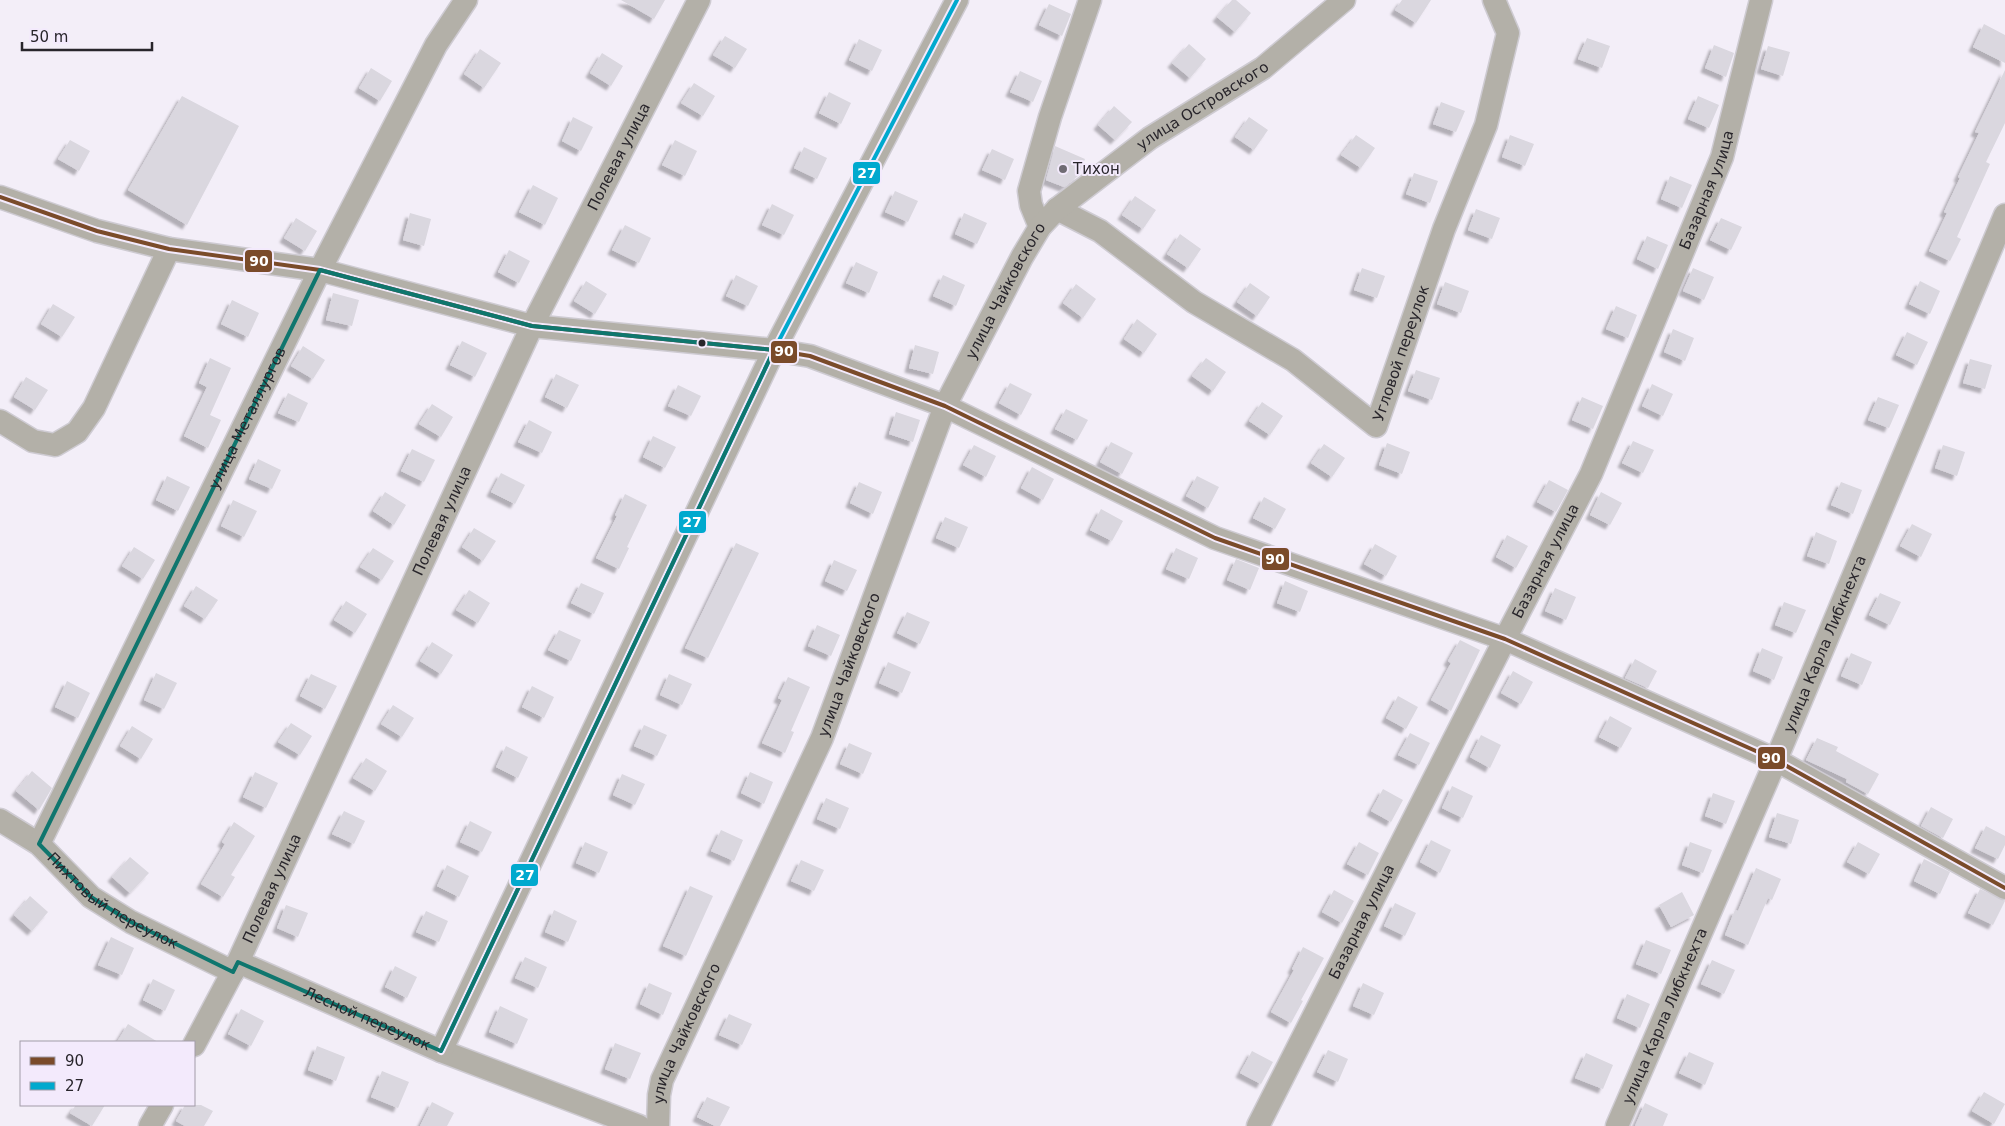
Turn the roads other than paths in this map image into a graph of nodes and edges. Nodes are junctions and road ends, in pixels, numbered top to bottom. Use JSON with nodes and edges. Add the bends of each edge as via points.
{"nodes":[{"id":1,"x":466,"y":0,"type":"edge"},
{"id":2,"x":700,"y":0,"type":"edge"},
{"id":3,"x":957,"y":0,"type":"edge"},
{"id":4,"x":1090,"y":0,"type":"edge"},
{"id":5,"x":1344,"y":0,"type":"edge"},
{"id":6,"x":1494,"y":0,"type":"edge"},
{"id":7,"x":1761,"y":0,"type":"edge"},
{"id":8,"x":0,"y":196,"type":"edge"},
{"id":9,"x":1057,"y":209,"type":"junction"},
{"id":10,"x":2005,"y":215,"type":"edge"},
{"id":11,"x":1040,"y":227,"type":"junction"},
{"id":12,"x":169,"y":248,"type":"junction"},
{"id":13,"x":320,"y":270,"type":"junction"},
{"id":14,"x":532,"y":326,"type":"junction"},
{"id":15,"x":774,"y":350,"type":"junction"},
{"id":16,"x":945,"y":406,"type":"junction"},
{"id":17,"x":0,"y":421,"type":"edge"},
{"id":18,"x":1505,"y":639,"type":"junction"},
{"id":19,"x":1776,"y":760,"type":"junction"},
{"id":20,"x":0,"y":820,"type":"edge"},
{"id":21,"x":39,"y":844,"type":"junction"},
{"id":22,"x":2005,"y":888,"type":"edge"},
{"id":23,"x":236,"y":967,"type":"junction"},
{"id":24,"x":195,"y":1043,"type":"edge"},
{"id":25,"x":441,"y":1051,"type":"junction"},
{"id":26,"x":161,"y":1106,"type":"edge"},
{"id":27,"x":150,"y":1126,"type":"edge"},
{"id":28,"x":639,"y":1126,"type":"edge"},
{"id":29,"x":658,"y":1126,"type":"edge"},
{"id":30,"x":1258,"y":1126,"type":"edge"},
{"id":31,"x":1617,"y":1126,"type":"edge"}],
"edges":[{"from":1,"to":13,"type":"street","name":"улица Металлургов","via":[[436,45]]},
{"from":2,"to":14,"type":"street","name":"Полевая улица"},
{"from":3,"to":15,"type":"street"},
{"from":4,"to":11,"type":"street","via":[[1050,117],[1030,190],[1031,204]]},
{"from":5,"to":9,"type":"street","name":"улица Островского","via":[[1263,68],[1150,138]]},
{"from":6,"to":9,"type":"street","name":"Угловой переулок","via":[[1508,33],[1486,124],[1444,229],[1376,426],[1293,360],[1194,302],[1100,231]]},
{"from":7,"to":18,"type":"street","name":"Базарная улица","via":[[1722,157],[1591,474]]},
{"from":8,"to":12,"type":"street","via":[[98,231]]},
{"from":9,"to":11,"type":"street","name":"улица Чайковского"},
{"from":10,"to":19,"type":"street","name":"улица Карла Либкнехта"},
{"from":11,"to":16,"type":"street","name":"улица Чайковского"},
{"from":12,"to":13,"type":"street"},
{"from":12,"to":17,"type":"street","via":[[94,408],[77,432],[55,445],[33,441]]},
{"from":13,"to":14,"type":"street"},
{"from":13,"to":21,"type":"street","name":"улица Металлургов"},
{"from":14,"to":15,"type":"street"},
{"from":14,"to":23,"type":"street","name":"Полевая улица"},
{"from":15,"to":16,"type":"street","via":[[810,356]]},
{"from":15,"to":25,"type":"street"},
{"from":16,"to":18,"type":"street","via":[[1215,538]]},
{"from":16,"to":29,"type":"street","name":"улица Чайковского","via":[[822,738],[662,1080]]},
{"from":18,"to":19,"type":"street"},
{"from":18,"to":30,"type":"street","name":"Базарная улица"},
{"from":19,"to":22,"type":"street"},
{"from":19,"to":31,"type":"street","name":"улица Карла Либкнехта"},
{"from":20,"to":21,"type":"street","name":"Пихтовый переулок"},
{"from":21,"to":23,"type":"street","name":"Пихтовый переулок","via":[[91,897],[131,922]]},
{"from":23,"to":24,"type":"street","name":"Полевая улица"},
{"from":23,"to":25,"type":"street","name":"Лесной переулок"},
{"from":25,"to":28,"type":"street","name":"Лесной переулок"},
{"from":26,"to":27,"type":"street"}]}
